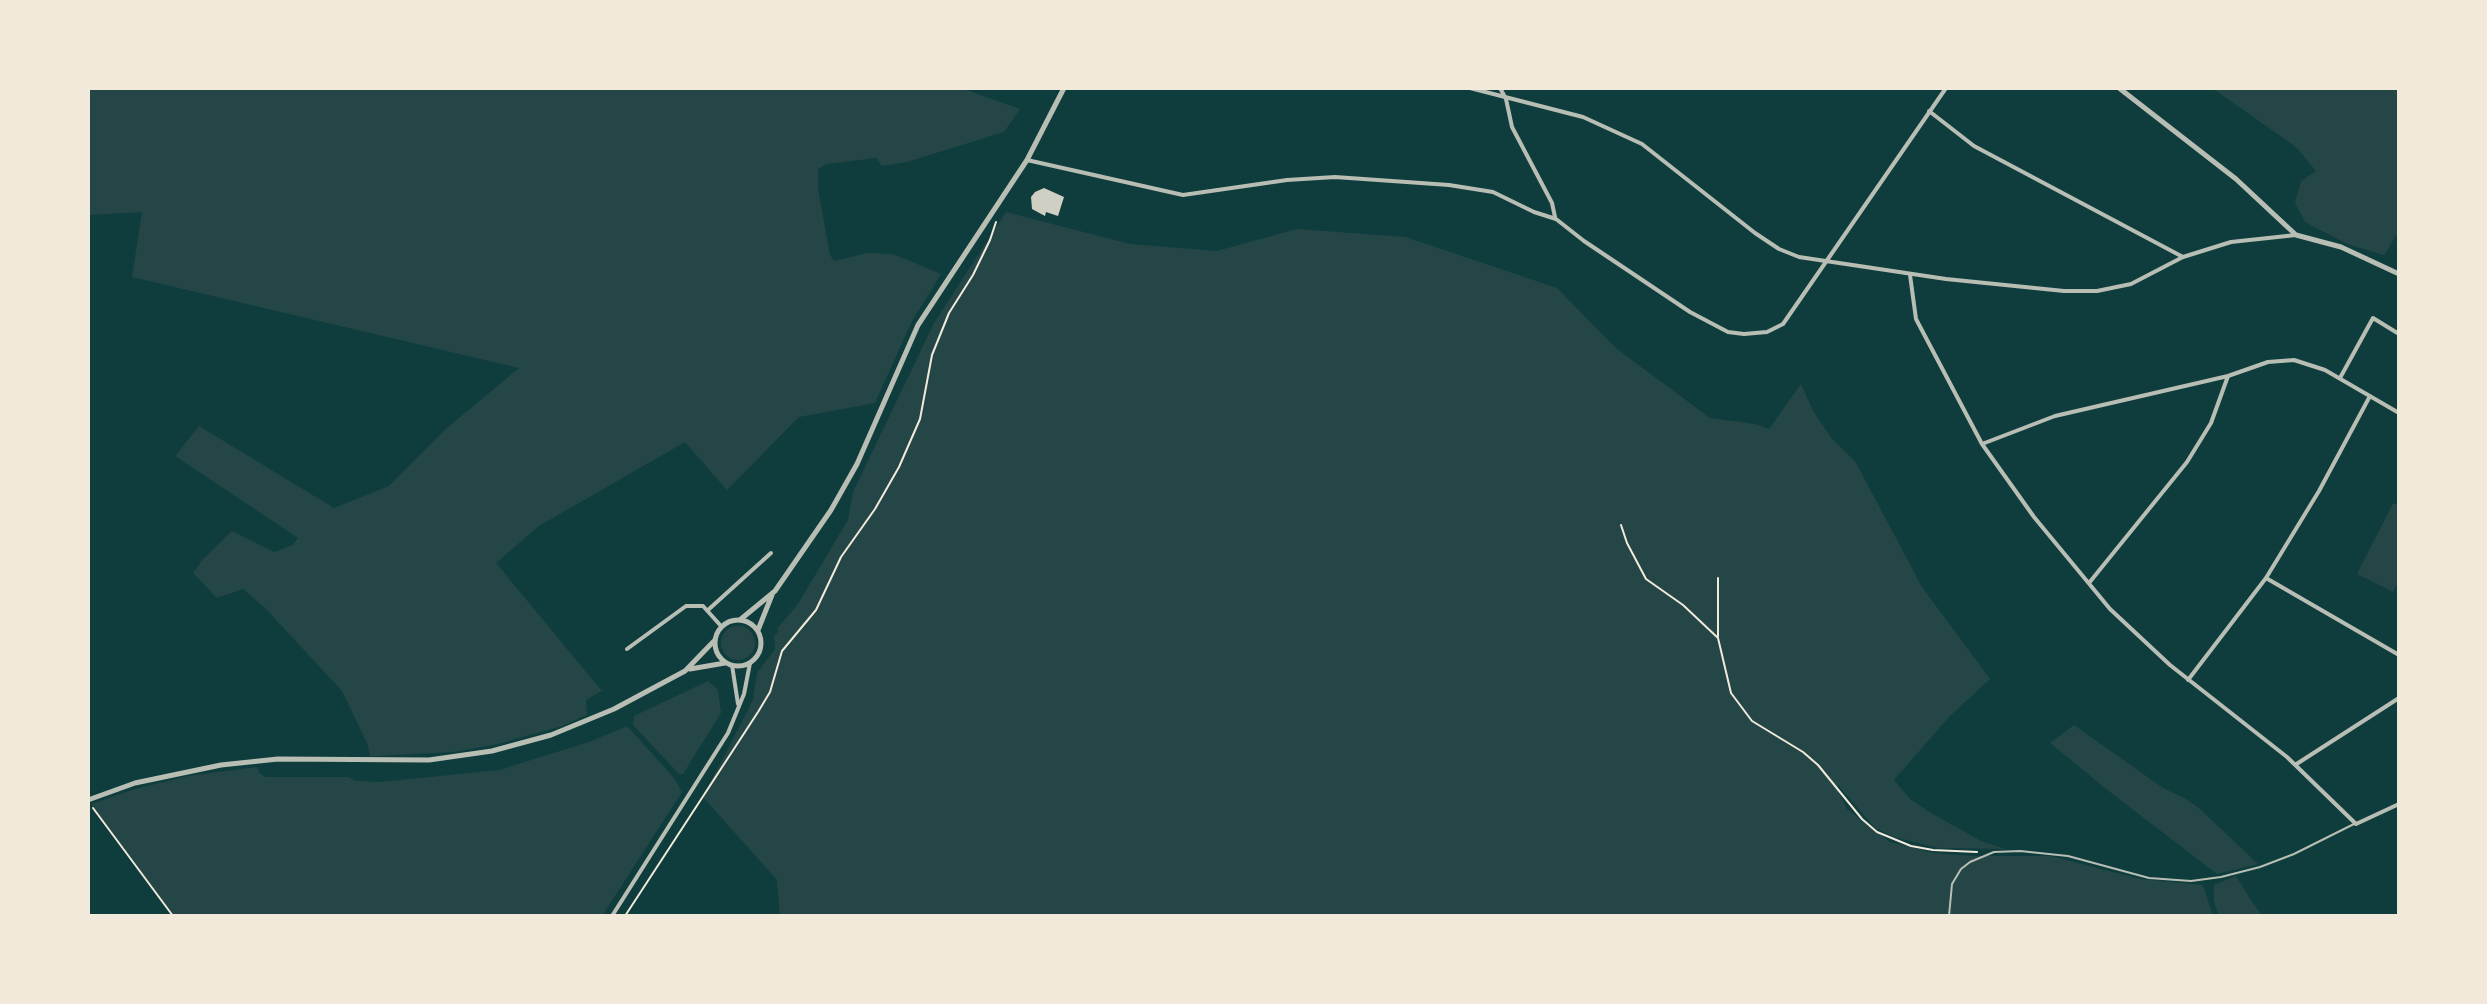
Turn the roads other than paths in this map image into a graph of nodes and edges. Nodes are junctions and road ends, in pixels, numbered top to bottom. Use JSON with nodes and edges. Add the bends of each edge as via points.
{"nodes":[{"id":1,"x":1064,"y":88,"type":"edge"},
{"id":2,"x":1470,"y":88,"type":"edge"},
{"id":3,"x":1500,"y":88,"type":"edge"},
{"id":4,"x":1946,"y":88,"type":"edge"},
{"id":5,"x":2119,"y":88,"type":"edge"},
{"id":6,"x":1506,"y":99,"type":"junction"},
{"id":7,"x":1929,"y":111,"type":"junction"},
{"id":8,"x":1027,"y":160,"type":"junction"},
{"id":9,"x":1556,"y":219,"type":"junction"},
{"id":10,"x":2296,"y":235,"type":"junction"},
{"id":11,"x":2183,"y":257,"type":"junction"},
{"id":12,"x":1830,"y":259,"type":"junction"},
{"id":13,"x":1910,"y":274,"type":"junction"},
{"id":14,"x":2399,"y":274,"type":"edge"},
{"id":15,"x":2399,"y":334,"type":"edge"},
{"id":16,"x":2228,"y":376,"type":"junction"},
{"id":17,"x":2340,"y":378,"type":"junction"},
{"id":18,"x":2370,"y":396,"type":"junction"},
{"id":19,"x":2399,"y":413,"type":"edge"},
{"id":20,"x":1982,"y":444,"type":"junction"},
{"id":21,"x":771,"y":553,"type":"dead end"},
{"id":22,"x":2266,"y":578,"type":"junction"},
{"id":23,"x":2089,"y":583,"type":"junction"},
{"id":24,"x":775,"y":591,"type":"junction"},
{"id":25,"x":708,"y":610,"type":"junction"},
{"id":26,"x":741,"y":619,"type":"junction"},
{"id":27,"x":721,"y":626,"type":"junction"},
{"id":28,"x":758,"y":631,"type":"junction"},
{"id":29,"x":715,"y":640,"type":"junction"},
{"id":30,"x":627,"y":649,"type":"dead end"},
{"id":31,"x":2399,"y":655,"type":"edge"},
{"id":32,"x":750,"y":663,"type":"junction"},
{"id":33,"x":728,"y":664,"type":"junction"},
{"id":34,"x":685,"y":671,"type":"junction"},
{"id":35,"x":2188,"y":680,"type":"junction"},
{"id":36,"x":2399,"y":698,"type":"edge"},
{"id":37,"x":738,"y":706,"type":"junction"},
{"id":38,"x":2295,"y":765,"type":"junction"},
{"id":39,"x":89,"y":802,"type":"edge"},
{"id":40,"x":2399,"y":804,"type":"edge"},
{"id":41,"x":2356,"y":824,"type":"junction"},
{"id":42,"x":612,"y":916,"type":"edge"},
{"id":43,"x":1949,"y":916,"type":"edge"}],
"edges":[{"from":1,"to":8,"type":"street"},
{"from":2,"to":6,"type":"street"},
{"from":3,"to":6,"type":"street"},
{"from":4,"to":7,"type":"street"},
{"from":5,"to":10,"type":"street","via":[[2236,179]]},
{"from":6,"to":9,"type":"street","via":[[1512,127]]},
{"from":6,"to":12,"type":"street","via":[[1583,117],[1642,144],[1779,249],[1799,257]]},
{"from":7,"to":11,"type":"street","via":[[1974,146]]},
{"from":7,"to":12,"type":"street"},
{"from":8,"to":9,"type":"street","via":[[1183,195],[1335,177],[1449,185],[1493,192]]},
{"from":8,"to":24,"type":"street","via":[[918,325],[857,464]]},
{"from":9,"to":12,"type":"street","via":[[1690,312],[1728,332],[1767,332],[1783,324]]},
{"from":10,"to":11,"type":"street","via":[[2235,241]]},
{"from":10,"to":14,"type":"street","via":[[2341,247]]},
{"from":11,"to":13,"type":"street","via":[[2131,284],[2097,291]]},
{"from":12,"to":13,"type":"street"},
{"from":13,"to":20,"type":"street","via":[[1916,319]]},
{"from":15,"to":17,"type":"street","via":[[2373,318]]},
{"from":16,"to":17,"type":"street","via":[[2268,362],[2294,360]]},
{"from":16,"to":20,"type":"street","via":[[2055,416]]},
{"from":16,"to":23,"type":"street","via":[[2211,423],[2187,462]]},
{"from":17,"to":18,"type":"street"},
{"from":18,"to":19,"type":"street"},
{"from":18,"to":22,"type":"street"},
{"from":20,"to":23,"type":"street"},
{"from":21,"to":25,"type":"street"},
{"from":22,"to":31,"type":"street"},
{"from":22,"to":35,"type":"street"},
{"from":23,"to":35,"type":"street","via":[[2135,634]]},
{"from":24,"to":26,"type":"street"},
{"from":24,"to":28,"type":"street"},
{"from":25,"to":27,"type":"street"},
{"from":25,"to":30,"type":"street","via":[[686,606]]},
{"from":26,"to":27,"type":"street"},
{"from":26,"to":28,"type":"street"},
{"from":27,"to":29,"type":"street"},
{"from":28,"to":32,"type":"street","via":[[760,649]]},
{"from":29,"to":33,"type":"street","via":[[717,653]]},
{"from":29,"to":34,"type":"street"},
{"from":32,"to":33,"type":"street"},
{"from":32,"to":37,"type":"street"},
{"from":33,"to":34,"type":"street"},
{"from":33,"to":37,"type":"street"},
{"from":34,"to":39,"type":"street","via":[[614,709],[551,735],[492,751],[429,760],[278,759],[221,765],[135,783]]},
{"from":35,"to":38,"type":"street"},
{"from":36,"to":38,"type":"street"},
{"from":37,"to":42,"type":"street","via":[[728,733]]},
{"from":38,"to":41,"type":"street"},
{"from":40,"to":41,"type":"street"},
{"from":41,"to":43,"type":"lane","via":[[2294,854],[2205,880],[2149,878],[2068,856],[1994,852],[1961,869],[1952,884]]}]}
